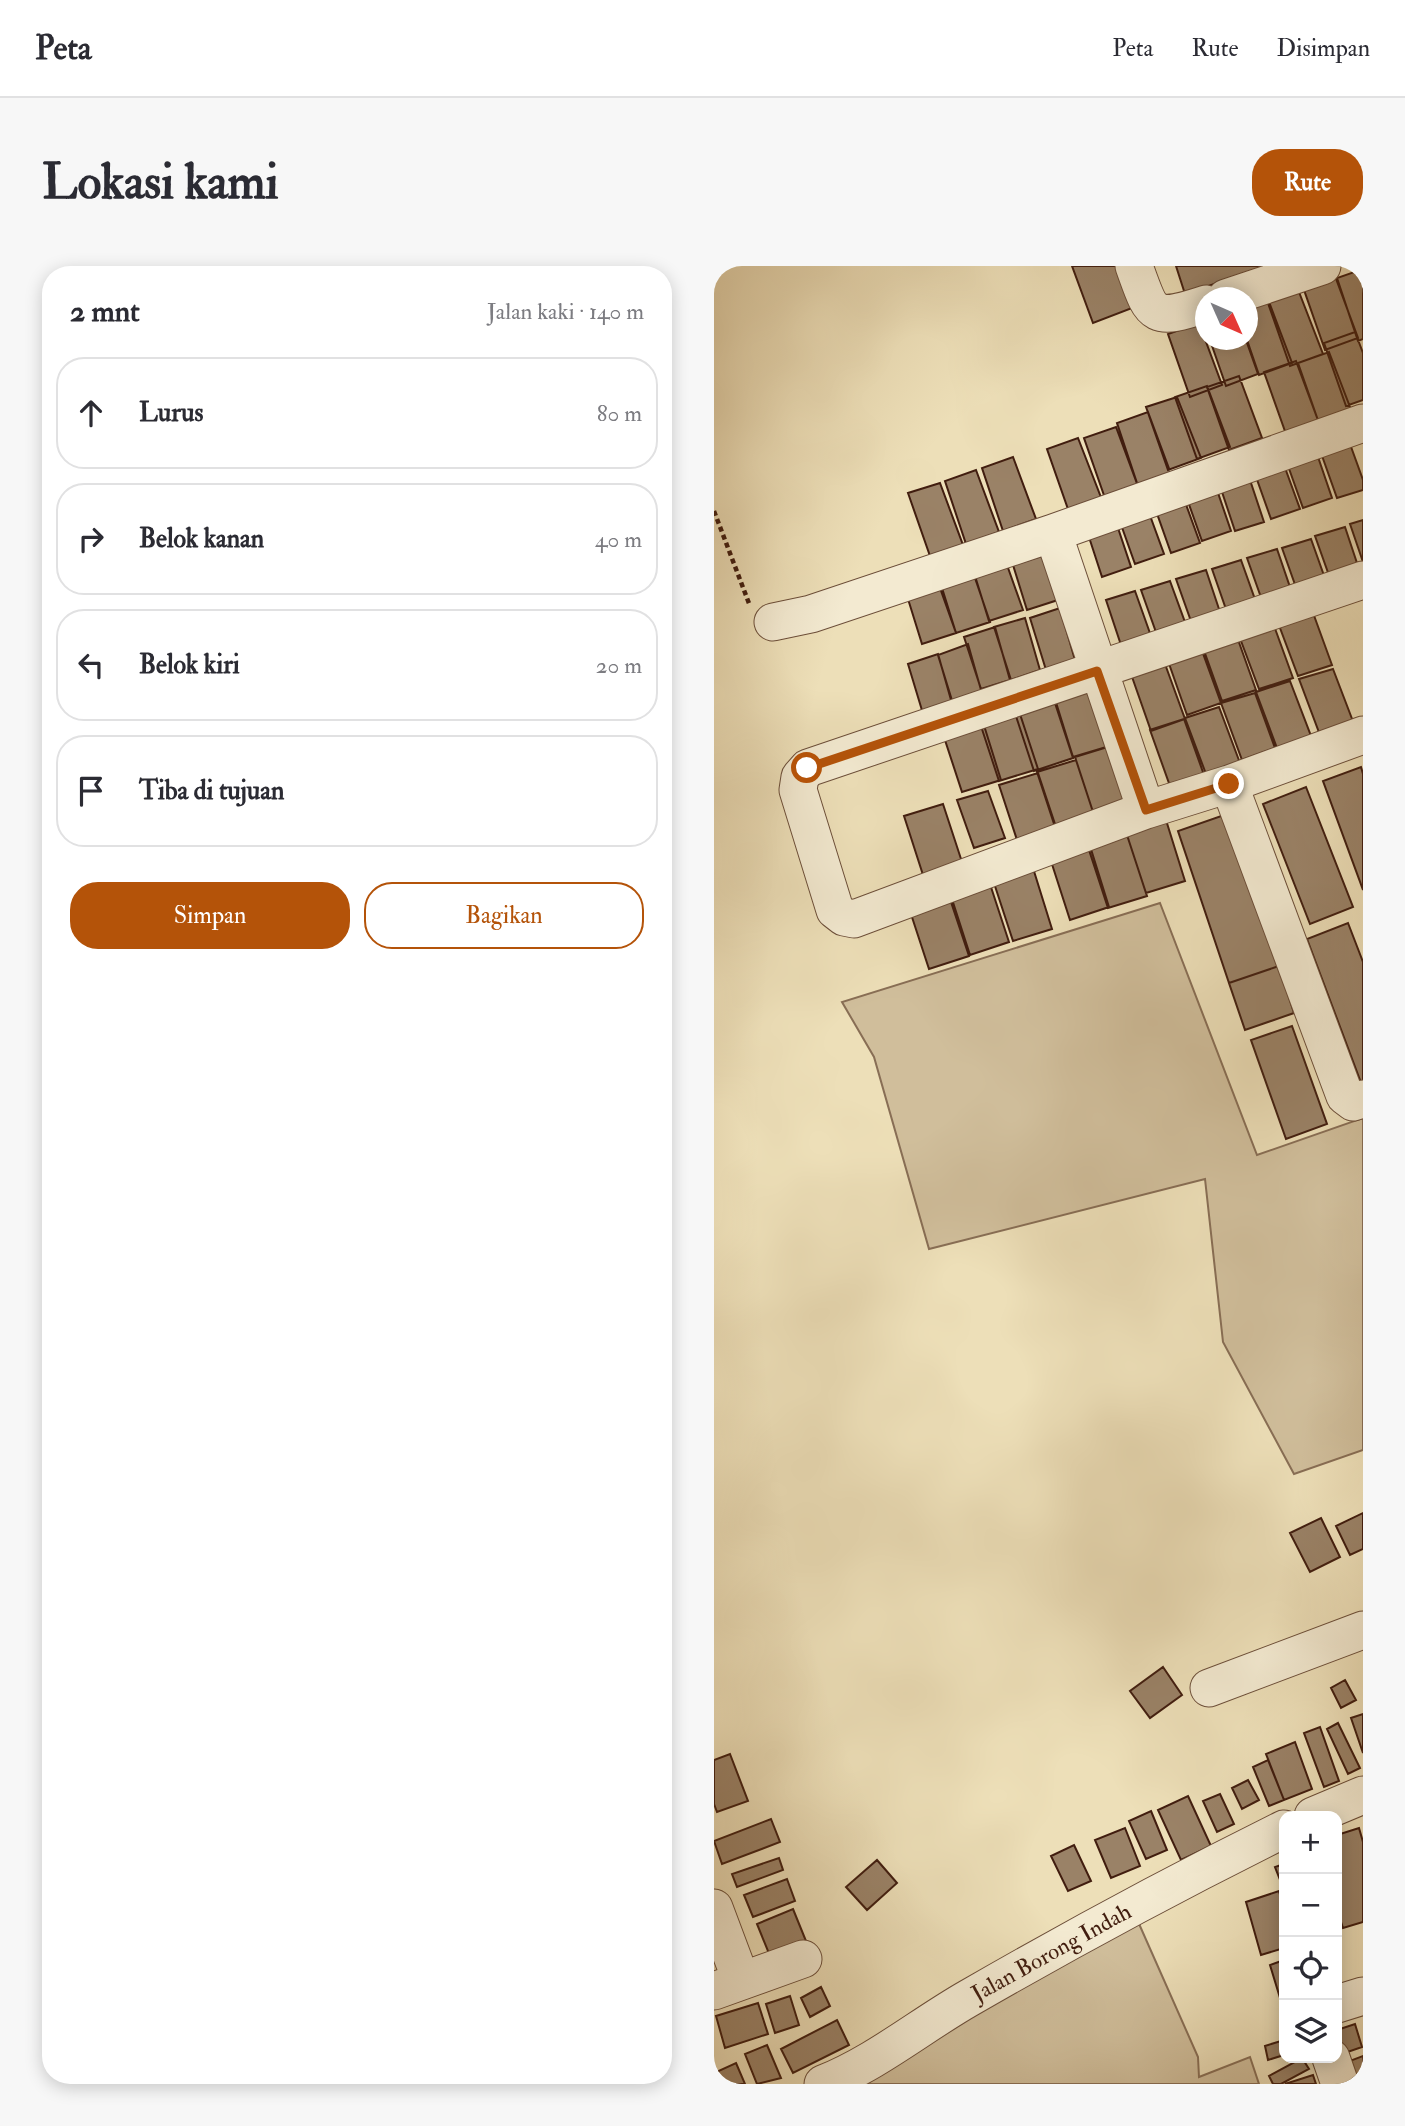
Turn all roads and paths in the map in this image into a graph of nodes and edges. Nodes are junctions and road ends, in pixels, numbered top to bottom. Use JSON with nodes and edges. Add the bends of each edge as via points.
{"nodes":[{"id":1,"x":1134,"y":266,"type":"edge"},
{"id":2,"x":1322,"y":266,"type":"edge"},
{"id":3,"x":1258,"y":287,"type":"edge"},
{"id":4,"x":1195,"y":308,"type":"edge"},
{"id":5,"x":1363,"y":423,"type":"edge"},
{"id":6,"x":714,"y":512,"type":"edge"},
{"id":7,"x":1053,"y":533,"type":"junction"},
{"id":8,"x":1363,"y":580,"type":"edge"},
{"id":9,"x":772,"y":622,"type":"joint"},
{"id":10,"x":1097,"y":671,"type":"junction"},
{"id":11,"x":1363,"y":735,"type":"edge"},
{"id":12,"x":1229,"y":784,"type":"junction"},
{"id":13,"x":1146,"y":810,"type":"junction"},
{"id":14,"x":1363,"y":1099,"type":"edge"},
{"id":15,"x":1363,"y":1630,"type":"edge"},
{"id":16,"x":1209,"y":1688,"type":"dead end"},
{"id":17,"x":1360,"y":1805,"type":"edge"},
{"id":18,"x":1334,"y":1811,"type":"edge"},
{"id":19,"x":1279,"y":1832,"type":"edge"},
{"id":20,"x":714,"y":1908,"type":"edge"},
{"id":21,"x":803,"y":1959,"type":"dead end"},
{"id":22,"x":728,"y":1986,"type":"edge"},
{"id":23,"x":1363,"y":1996,"type":"edge"},
{"id":24,"x":1342,"y":2002,"type":"edge"},
{"id":25,"x":1333,"y":2063,"type":"edge"},
{"id":26,"x":823,"y":2084,"type":"edge"},
{"id":27,"x":1340,"y":2084,"type":"edge"}],
"edges":[{"from":1,"to":4,"type":"street","via":[[1150,308],[1157,313]]},
{"from":2,"to":3,"type":"street"},
{"from":5,"to":7,"type":"street"},
{"from":6,"to":9,"type":"path","via":[[748,604],[758,616]]},
{"from":7,"to":9,"type":"street","via":[[811,614]]},
{"from":7,"to":10,"type":"street"},
{"from":8,"to":10,"type":"street"},
{"from":10,"to":13,"type":"street"},
{"from":10,"to":13,"type":"street","via":[[803,772],[798,790],[835,910],[854,919]]},
{"from":11,"to":12,"type":"street"},
{"from":12,"to":13,"type":"street"},
{"from":12,"to":14,"type":"street","via":[[1345,1096],[1353,1102]]},
{"from":15,"to":16,"type":"street"},
{"from":17,"to":18,"type":"street"},
{"from":19,"to":26,"type":"street","name":"Jalan Borong Indah","via":[[1066,1942],[877,2057]]},
{"from":20,"to":22,"type":"street"},
{"from":21,"to":22,"type":"street"},
{"from":23,"to":24,"type":"street"},
{"from":25,"to":27,"type":"street"}]}
